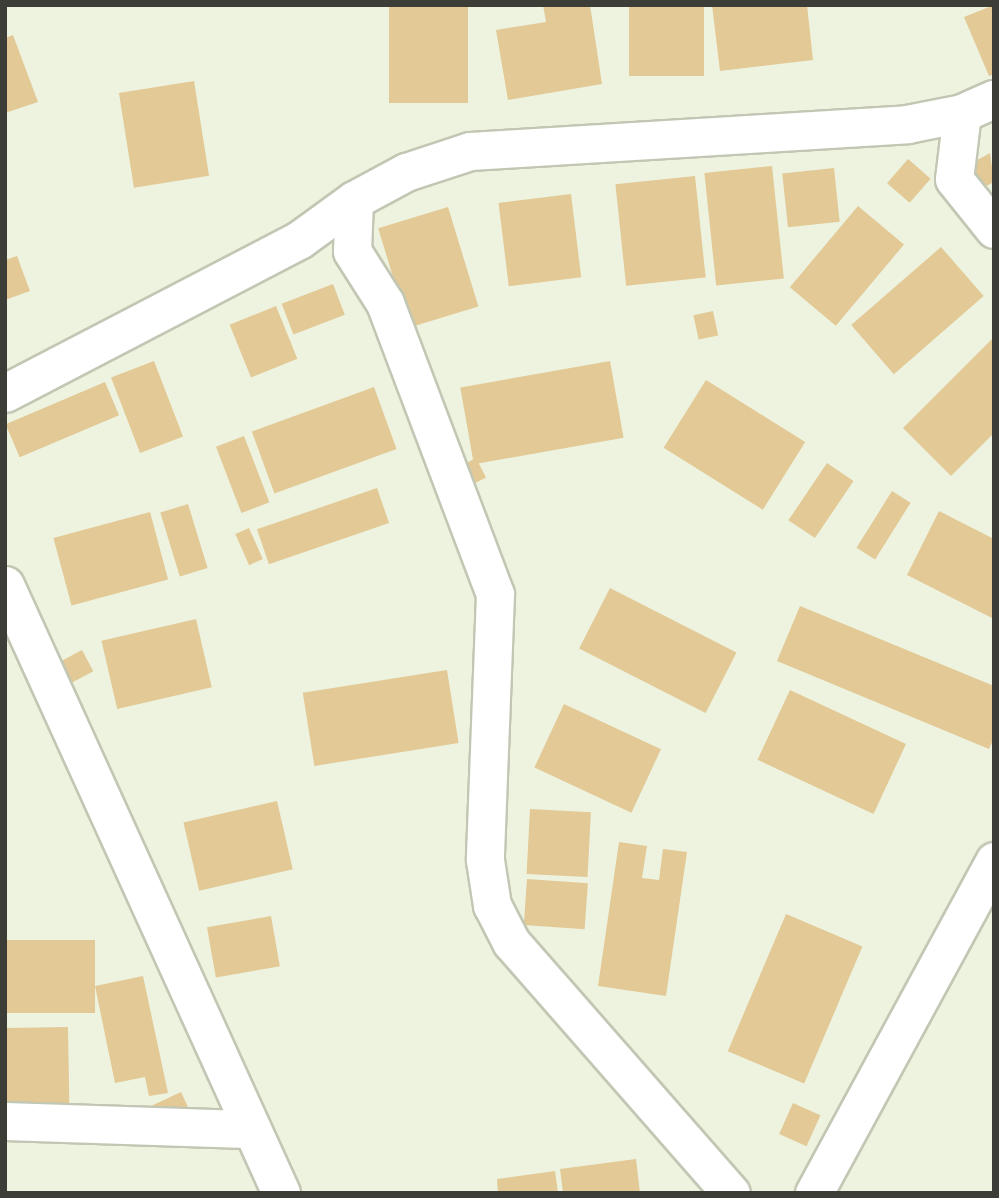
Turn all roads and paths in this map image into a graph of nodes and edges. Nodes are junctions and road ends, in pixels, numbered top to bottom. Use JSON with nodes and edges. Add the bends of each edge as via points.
{"nodes":[{"id":1,"x":978,"y":106,"type":"edge"},
{"id":2,"x":354,"y":200,"type":"junction"},
{"id":3,"x":994,"y":229,"type":"edge"},
{"id":4,"x":299,"y":240,"type":"junction"},
{"id":5,"x":352,"y":251,"type":"junction"},
{"id":6,"x":5,"y":393,"type":"edge"},
{"id":7,"x":5,"y":585,"type":"edge"},
{"id":8,"x":994,"y":861,"type":"edge"},
{"id":9,"x":5,"y":1121,"type":"edge"},
{"id":10,"x":252,"y":1129,"type":"junction"},
{"id":11,"x":281,"y":1193,"type":"edge"},
{"id":12,"x":731,"y":1193,"type":"edge"},
{"id":13,"x":814,"y":1193,"type":"edge"}],
"edges":[{"from":1,"to":2,"type":"street","via":[[907,124],[470,151],[406,172]]},
{"from":1,"to":3,"type":"street","via":[[954,179]]},
{"from":2,"to":4,"type":"street"},
{"from":2,"to":5,"type":"street"},
{"from":4,"to":5,"type":"street"},
{"from":4,"to":6,"type":"street"},
{"from":5,"to":12,"type":"street","via":[[385,303],[495,594],[485,860],[492,905],[510,942]]},
{"from":7,"to":10,"type":"street"},
{"from":8,"to":13,"type":"street"},
{"from":9,"to":10,"type":"street"},
{"from":10,"to":11,"type":"street"}]}
